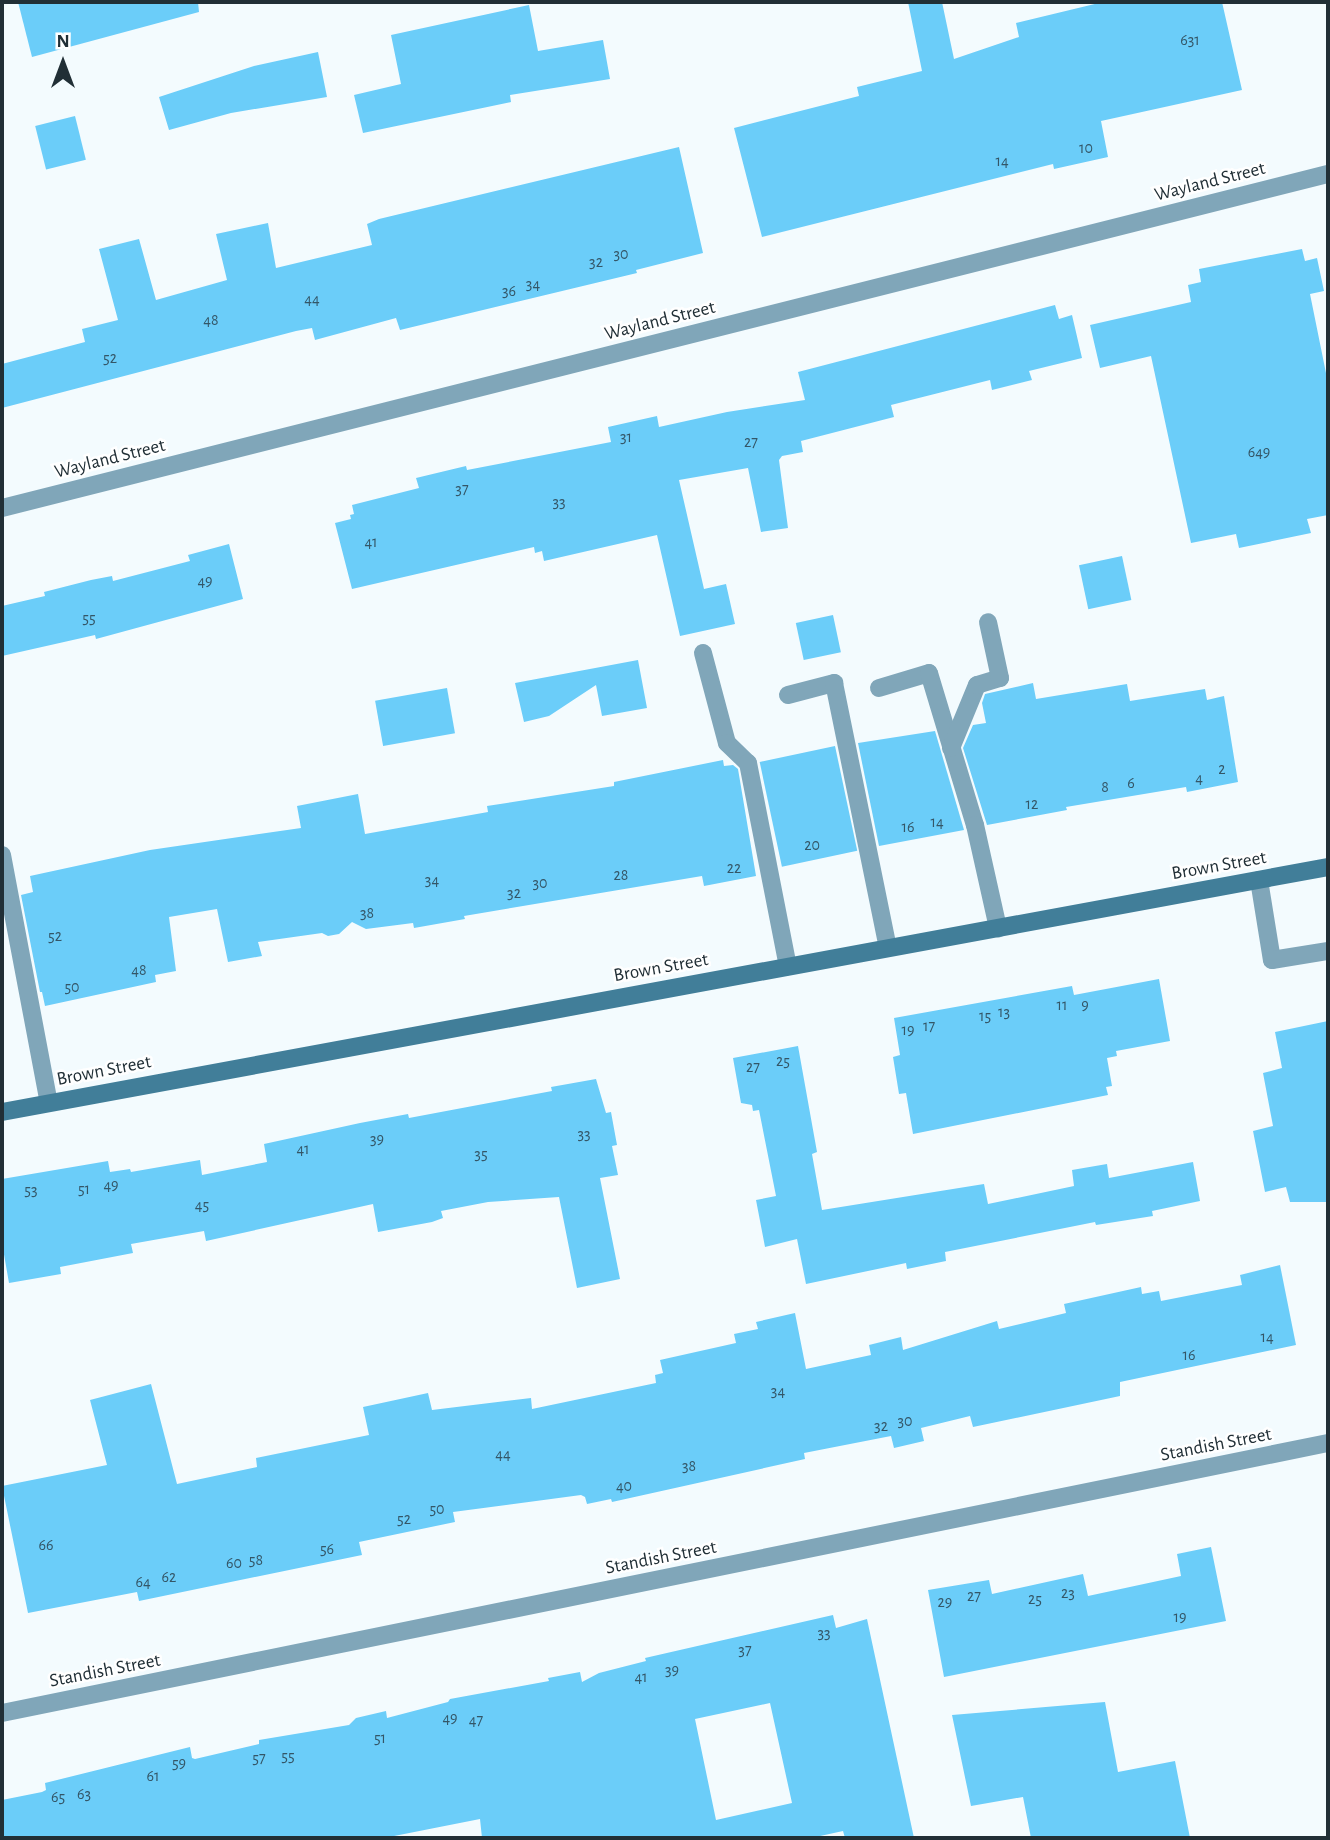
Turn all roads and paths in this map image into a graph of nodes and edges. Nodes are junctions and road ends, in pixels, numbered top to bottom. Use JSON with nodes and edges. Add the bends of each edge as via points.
{"nodes":[{"id":1,"x":1328,"y":174,"type":"edge"},
{"id":2,"x":2,"y":508,"type":"edge"},
{"id":3,"x":988,"y":622,"type":"dead end"},
{"id":4,"x":703,"y":653,"type":"dead end"},
{"id":5,"x":879,"y":688,"type":"dead end"},
{"id":6,"x":789,"y":695,"type":"dead end"},
{"id":7,"x":951,"y":748,"type":"junction"},
{"id":8,"x":2,"y":855,"type":"edge"},
{"id":9,"x":1328,"y":867,"type":"edge"},
{"id":10,"x":1259,"y":880,"type":"junction"},
{"id":11,"x":998,"y":928,"type":"junction"},
{"id":12,"x":888,"y":948,"type":"junction"},
{"id":13,"x":1328,"y":951,"type":"edge"},
{"id":14,"x":789,"y":966,"type":"junction"},
{"id":15,"x":49,"y":1103,"type":"junction"},
{"id":16,"x":2,"y":1112,"type":"edge"},
{"id":17,"x":1328,"y":1443,"type":"edge"},
{"id":18,"x":2,"y":1713,"type":"edge"}],
"edges":[{"from":1,"to":2,"type":"street","name":"Wayland Street"},
{"from":3,"to":7,"type":"street","via":[[1000,678],[977,685]]},
{"from":4,"to":14,"type":"street","via":[[727,743],[748,763]]},
{"from":5,"to":7,"type":"street","via":[[929,673]]},
{"from":6,"to":12,"type":"street","via":[[834,683]]},
{"from":7,"to":11,"type":"street","via":[[975,825]]},
{"from":8,"to":15,"type":"street"},
{"from":9,"to":10,"type":"main road","name":"Brown Street"},
{"from":10,"to":11,"type":"main road","name":"Brown Street"},
{"from":10,"to":13,"type":"street","via":[[1272,960]]},
{"from":11,"to":12,"type":"main road","name":"Brown Street"},
{"from":12,"to":14,"type":"main road","name":"Brown Street"},
{"from":14,"to":15,"type":"main road","name":"Brown Street"},
{"from":15,"to":16,"type":"main road","name":"Brown Street"},
{"from":17,"to":18,"type":"street","name":"Standish Street"}]}
